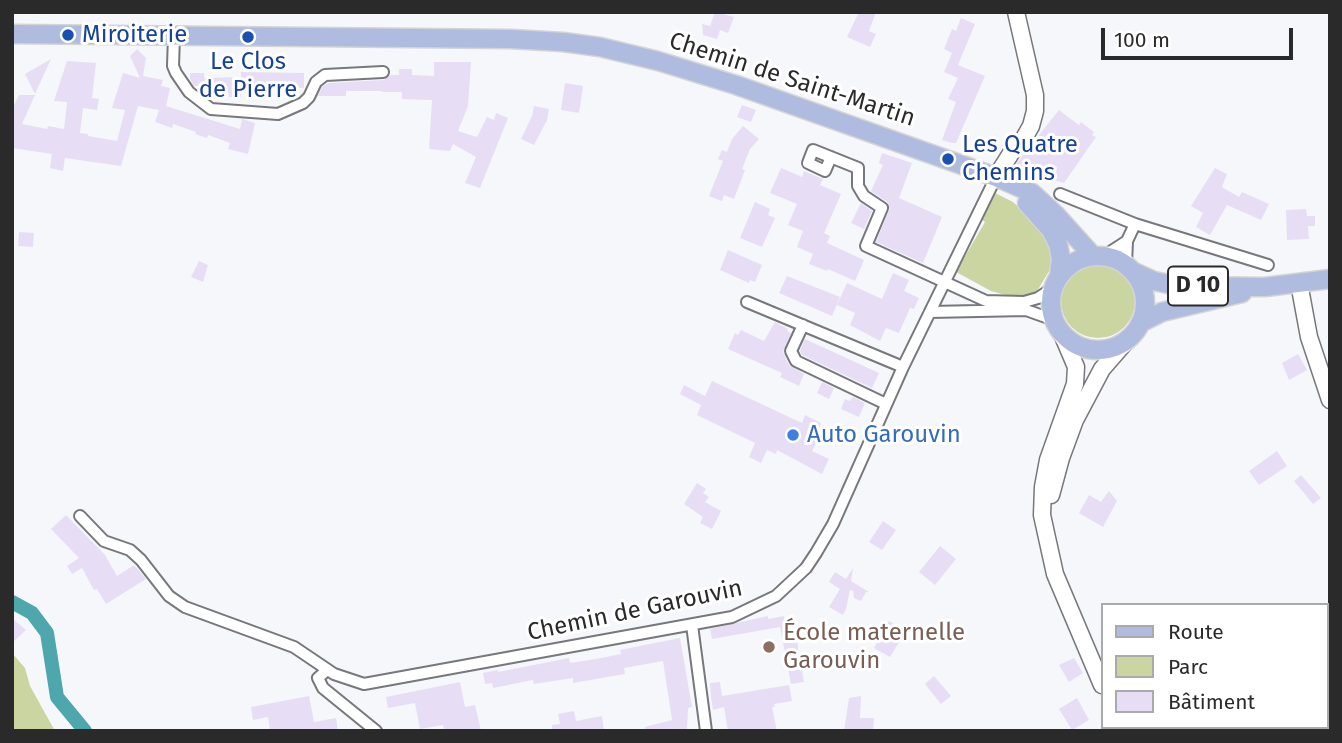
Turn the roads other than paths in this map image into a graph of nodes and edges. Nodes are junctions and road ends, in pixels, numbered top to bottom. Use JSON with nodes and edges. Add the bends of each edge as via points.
{"nodes":[{"id":1,"x":1016,"y":12,"type":"edge"},
{"id":2,"x":12,"y":34,"type":"edge"},
{"id":3,"x":174,"y":36,"type":"junction"},
{"id":4,"x":383,"y":72,"type":"dead end"},
{"id":5,"x":831,"y":157,"type":"dead end"},
{"id":6,"x":1001,"y":179,"type":"junction"},
{"id":7,"x":1060,"y":194,"type":"dead end"},
{"id":8,"x":1135,"y":224,"type":"junction"},
{"id":9,"x":1126,"y":241,"type":"junction"},
{"id":10,"x":1099,"y":256,"type":"junction"},
{"id":11,"x":1268,"y":265,"type":"dead end"},
{"id":12,"x":1129,"y":268,"type":"junction"},
{"id":13,"x":1330,"y":279,"type":"edge"},
{"id":14,"x":944,"y":282,"type":"junction"},
{"id":15,"x":1056,"y":282,"type":"junction"},
{"id":16,"x":1299,"y":283,"type":"junction"},
{"id":17,"x":1265,"y":287,"type":"junction"},
{"id":18,"x":747,"y":302,"type":"dead end"},
{"id":19,"x":930,"y":312,"type":"junction"},
{"id":20,"x":803,"y":325,"type":"junction"},
{"id":21,"x":1058,"y":327,"type":"junction"},
{"id":22,"x":1134,"y":330,"type":"junction"},
{"id":23,"x":903,"y":367,"type":"junction"},
{"id":24,"x":1330,"y":400,"type":"edge"},
{"id":25,"x":886,"y":404,"type":"junction"},
{"id":26,"x":80,"y":516,"type":"dead end"},
{"id":27,"x":1049,"y":550,"type":"junction"},
{"id":28,"x":692,"y":625,"type":"junction"},
{"id":29,"x":1097,"y":661,"type":"edge"},
{"id":30,"x":327,"y":670,"type":"junction"},
{"id":31,"x":376,"y":731,"type":"edge"},
{"id":32,"x":706,"y":731,"type":"edge"}],
"edges":[{"from":1,"to":6,"type":"main road","via":[[1035,111],[1031,127],[1013,150]]},
{"from":2,"to":3,"type":"main road","name":"Chemin de Saint-Martin"},
{"from":3,"to":4,"type":"street","via":[[176,73],[188,92],[211,109],[278,114],[303,103],[325,75]]},
{"from":3,"to":6,"type":"main road","name":"Chemin de Saint-Martin","via":[[511,39],[600,47],[736,85]]},
{"from":5,"to":14,"type":"street","via":[[858,168],[858,186],[864,196],[882,208],[866,246]]},
{"from":6,"to":10,"type":"main road","name":"Chemin de Saint-Martin","via":[[1032,193]]},
{"from":6,"to":14,"type":"street","name":"Chemin de Garouvin"},
{"from":6,"to":15,"type":"main road","via":[[1051,230],[1061,259]]},
{"from":7,"to":8,"type":"street"},
{"from":8,"to":9,"type":"street"},
{"from":8,"to":11,"type":"street"},
{"from":9,"to":10,"type":"street"},
{"from":9,"to":12,"type":"street"},
{"from":10,"to":12,"type":"main road"},
{"from":10,"to":15,"type":"main road","via":[[1080,259]]},
{"from":12,"to":17,"type":"main road","number":"D 10","via":[[1154,281],[1178,286]]},
{"from":12,"to":22,"type":"main road","via":[[1144,296],[1144,310]]},
{"from":13,"to":16,"type":"main road","number":"D 10"},
{"from":14,"to":15,"type":"street","via":[[986,301],[1024,302],[1038,298]]},
{"from":14,"to":19,"type":"street","name":"Chemin de Garouvin"},
{"from":15,"to":21,"type":"main road","via":[[1051,304]]},
{"from":16,"to":17,"type":"main road","number":"D 10"},
{"from":16,"to":24,"type":"main road","via":[[1309,337]]},
{"from":17,"to":22,"type":"main road","number":"D 10","via":[[1163,312]]},
{"from":18,"to":20,"type":"street"},
{"from":19,"to":21,"type":"street","via":[[1026,310]]},
{"from":19,"to":23,"type":"street","name":"Chemin de Garouvin"},
{"from":20,"to":23,"type":"street"},
{"from":20,"to":25,"type":"street","via":[[791,351],[796,361]]},
{"from":21,"to":22,"type":"main road","via":[[1080,346],[1102,349],[1116,346]]},
{"from":21,"to":27,"type":"main road","via":[[1076,367],[1075,384],[1056,433],[1043,487],[1042,515]]},
{"from":22,"to":27,"type":"main road","via":[[1102,369],[1075,420],[1051,495]]},
{"from":23,"to":25,"type":"street","name":"Chemin de Garouvin"},
{"from":25,"to":28,"type":"street","name":"Chemin de Garouvin","via":[[832,524],[806,568],[758,606]]},
{"from":26,"to":30,"type":"street","name":"Chemin de Garouvin","via":[[104,541],[130,550],[169,596],[185,607],[294,647]]},
{"from":27,"to":29,"type":"main road","via":[[1055,574]]},
{"from":28,"to":30,"type":"street","name":"Chemin de Garouvin","via":[[377,683],[352,681]]},
{"from":28,"to":32,"type":"street"},
{"from":30,"to":31,"type":"street","via":[[318,678],[323,688]]}]}
